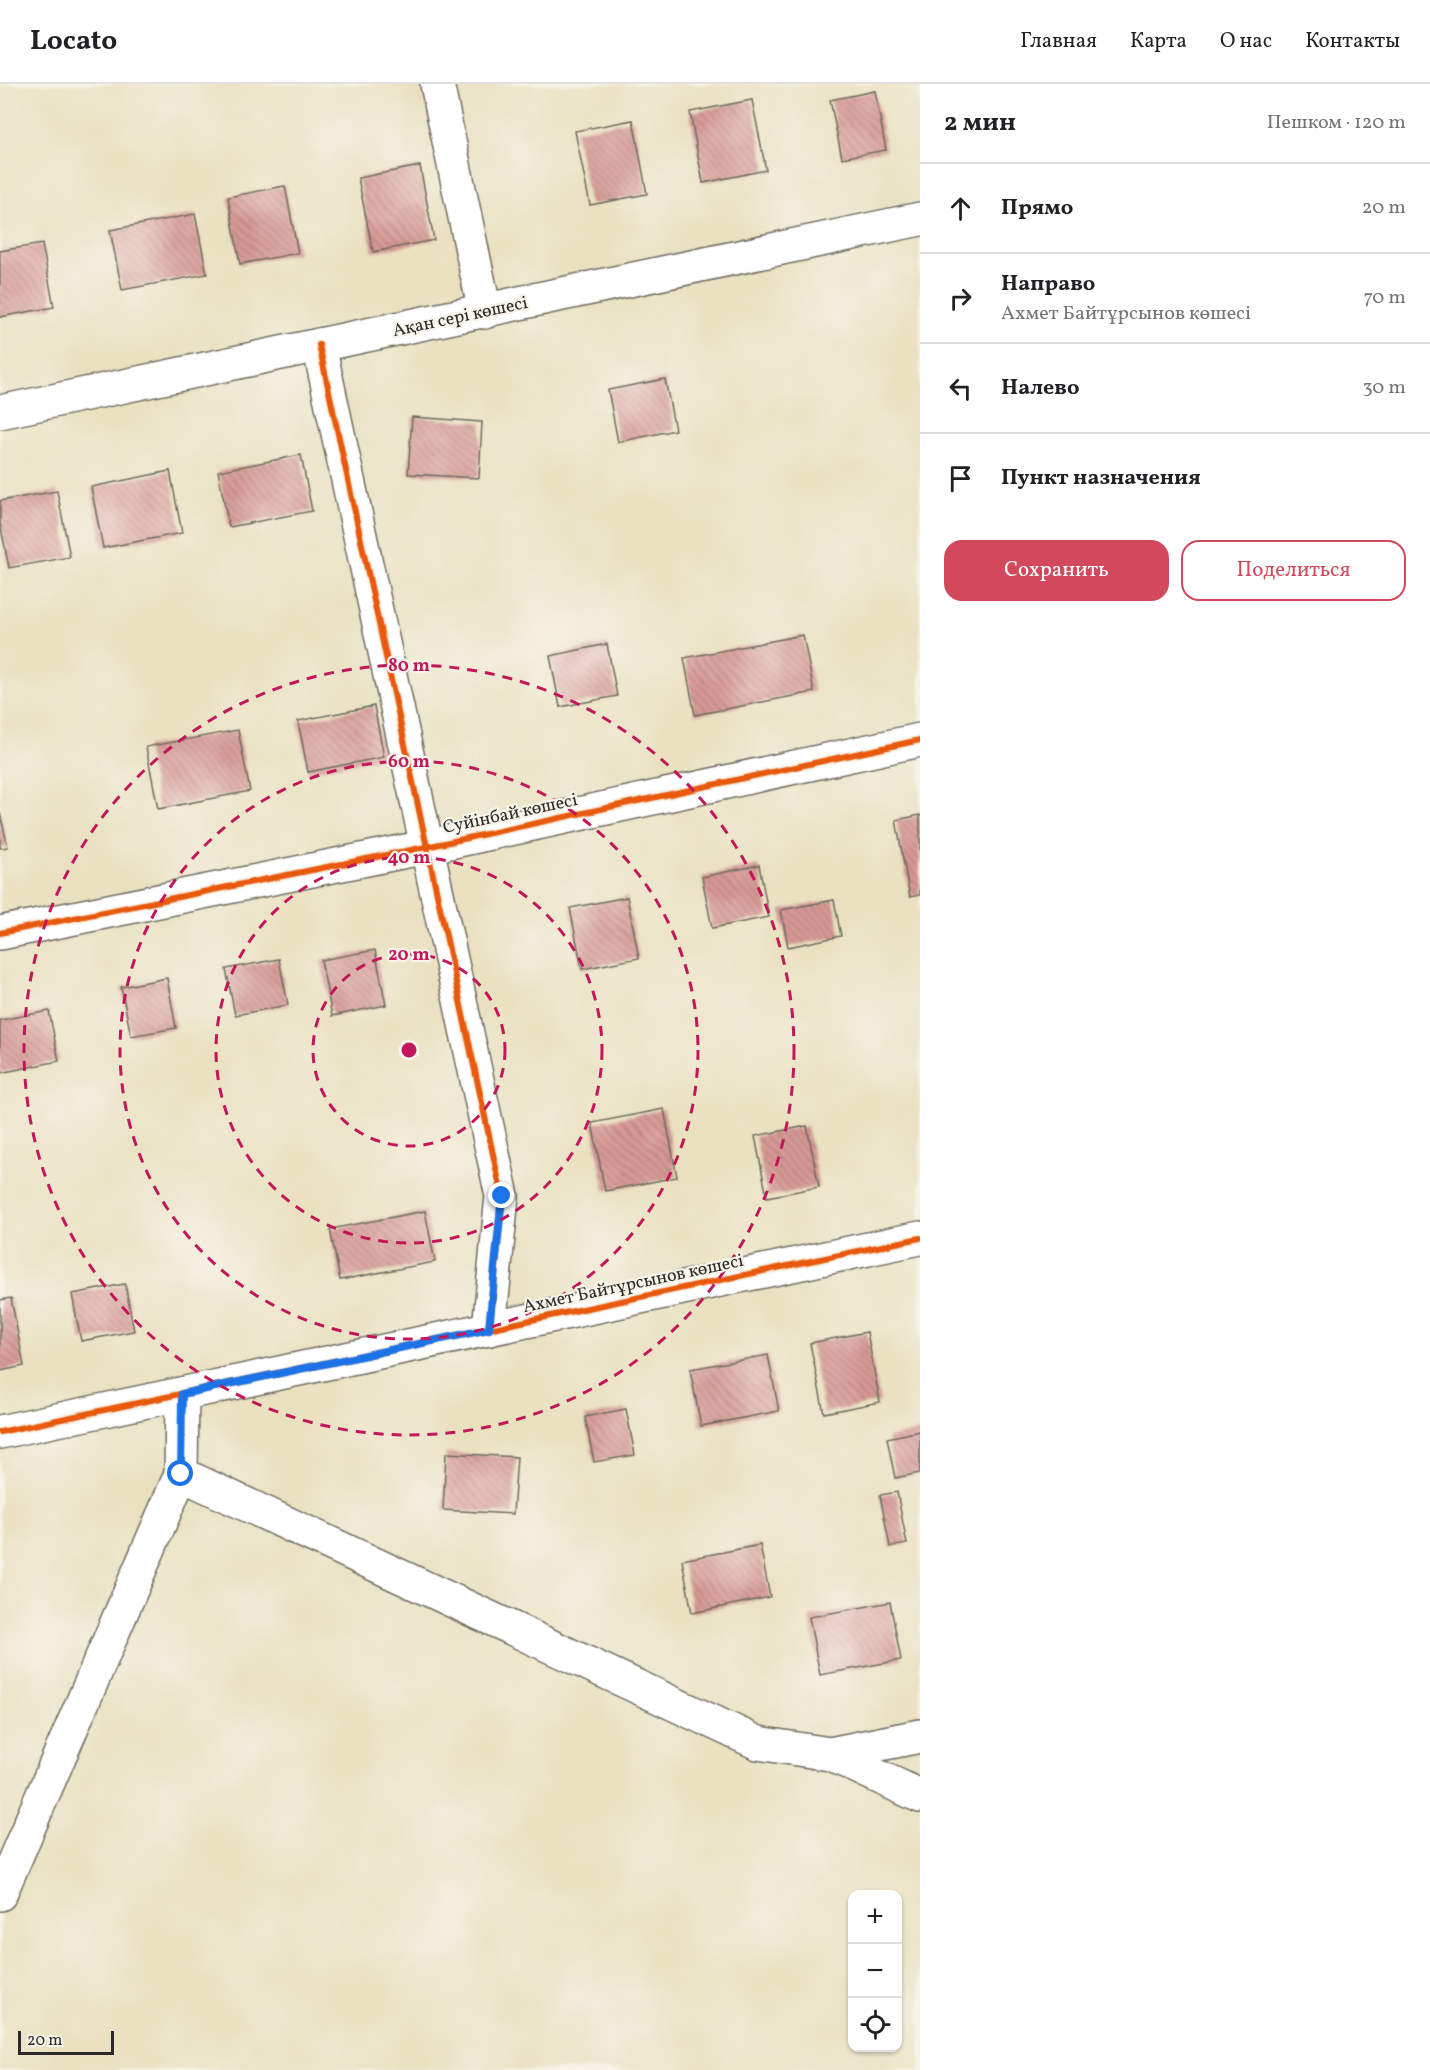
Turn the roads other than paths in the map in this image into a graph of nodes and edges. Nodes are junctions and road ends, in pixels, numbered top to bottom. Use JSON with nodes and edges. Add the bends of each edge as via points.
{"nodes":[{"id":1,"x":436,"y":84,"type":"edge"},
{"id":2,"x":920,"y":219,"type":"edge"},
{"id":3,"x":485,"y":312,"type":"junction"},
{"id":4,"x":319,"y":345,"type":"junction"},
{"id":5,"x":0,"y":412,"type":"edge"},
{"id":6,"x":920,"y":740,"type":"edge"},
{"id":7,"x":426,"y":847,"type":"junction"},
{"id":8,"x":0,"y":933,"type":"edge"},
{"id":9,"x":920,"y":1238,"type":"edge"},
{"id":10,"x":489,"y":1329,"type":"junction"},
{"id":11,"x":182,"y":1394,"type":"junction"},
{"id":12,"x":0,"y":1432,"type":"edge"},
{"id":13,"x":181,"y":1474,"type":"junction"},
{"id":14,"x":920,"y":1736,"type":"edge"},
{"id":15,"x":830,"y":1754,"type":"junction"},
{"id":16,"x":920,"y":1796,"type":"edge"},
{"id":17,"x":0,"y":1894,"type":"edge"}],
"edges":[{"from":1,"to":3,"type":"street"},
{"from":2,"to":3,"type":"street","name":"Ақан сері көшесі"},
{"from":3,"to":4,"type":"street","name":"Ақан сері көшесі"},
{"from":4,"to":5,"type":"street","name":"Ақан сері көшесі"},
{"from":4,"to":7,"type":"street"},
{"from":6,"to":7,"type":"street","name":"Суйінбай көшесі"},
{"from":7,"to":8,"type":"street","name":"Суйінбай көшесі"},
{"from":7,"to":10,"type":"street","via":[[502,1196]]},
{"from":9,"to":10,"type":"street","name":"Ахмет Байтұрсынов көшесі"},
{"from":10,"to":11,"type":"street","name":"Ахмет Байтұрсынов көшесі"},
{"from":11,"to":12,"type":"street","name":"Ахмет Байтұрсынов көшесі"},
{"from":11,"to":13,"type":"street"},
{"from":13,"to":15,"type":"street","via":[[758,1743]]},
{"from":13,"to":17,"type":"street"},
{"from":14,"to":15,"type":"street"},
{"from":15,"to":16,"type":"street"}]}
